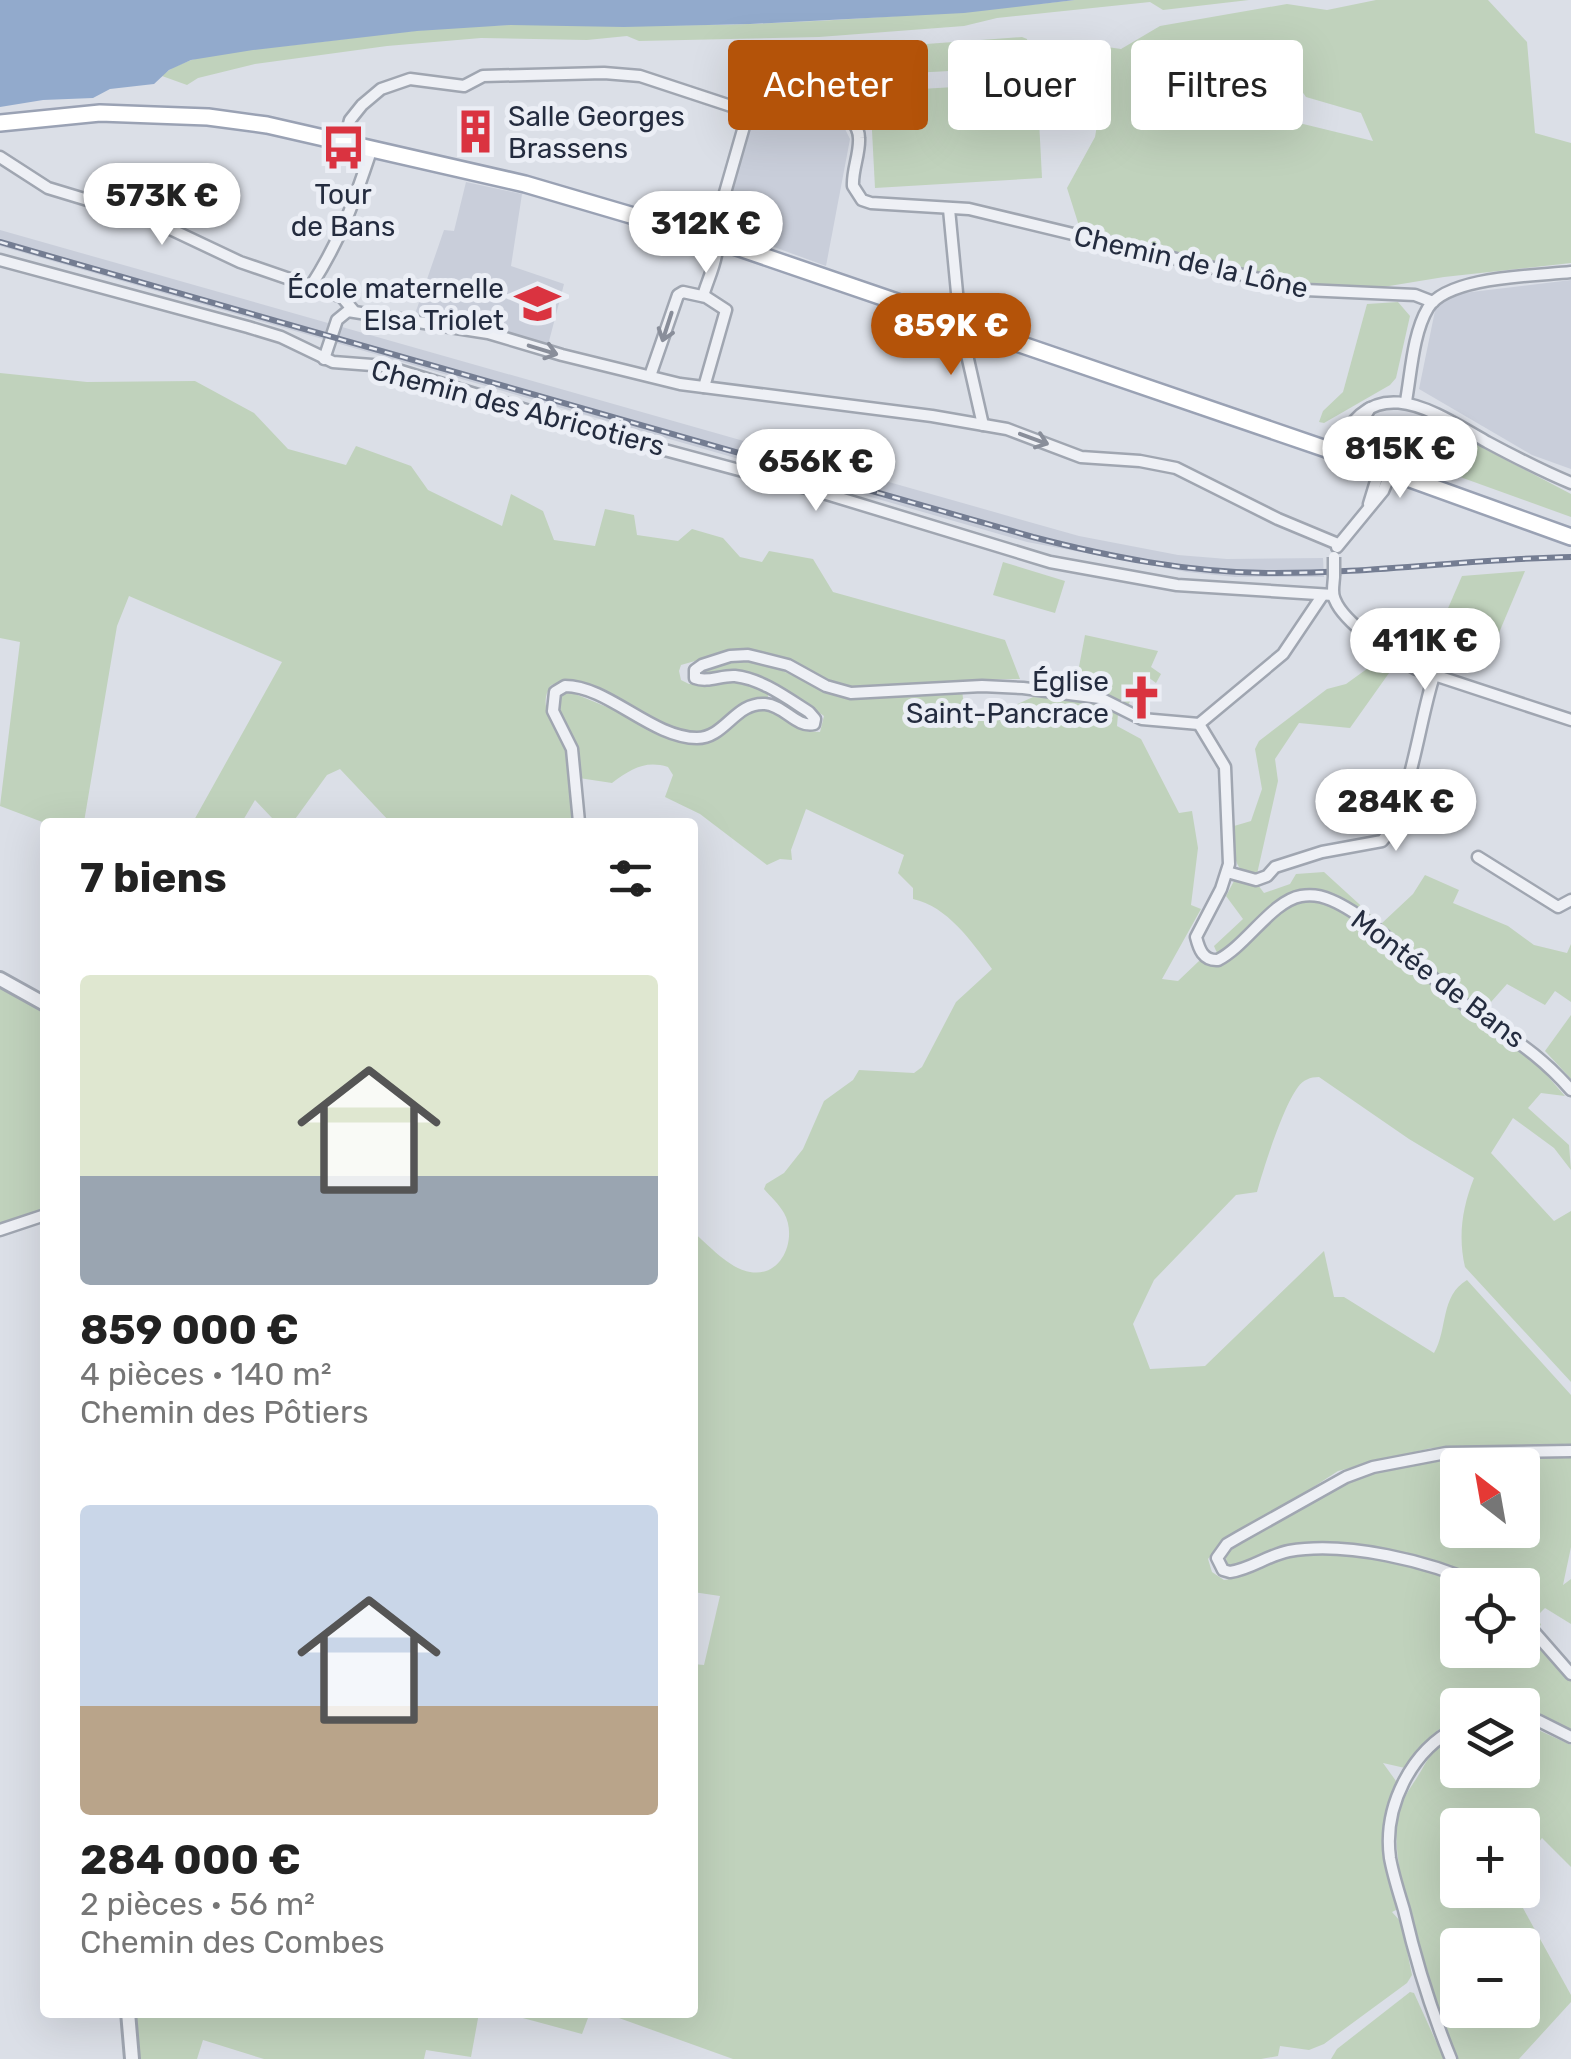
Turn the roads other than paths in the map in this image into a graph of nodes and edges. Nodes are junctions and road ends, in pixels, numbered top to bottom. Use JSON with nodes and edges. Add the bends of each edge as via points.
{"nodes":[{"id":1,"x":0,"y":123,"type":"edge"},
{"id":2,"x":857,"y":130,"type":"edge"},
{"id":3,"x":344,"y":142,"type":"junction"},
{"id":4,"x":372,"y":148,"type":"junction"},
{"id":5,"x":0,"y":157,"type":"edge"},
{"id":6,"x":949,"y":208,"type":"junction"},
{"id":7,"x":719,"y":242,"type":"junction"},
{"id":8,"x":0,"y":260,"type":"edge"},
{"id":9,"x":1571,"y":272,"type":"edge"},
{"id":10,"x":310,"y":286,"type":"junction"},
{"id":11,"x":703,"y":296,"type":"junction"},
{"id":12,"x":1434,"y":302,"type":"junction"},
{"id":13,"x":353,"y":310,"type":"junction"},
{"id":14,"x":960,"y":324,"type":"junction"},
{"id":15,"x":324,"y":359,"type":"junction"},
{"id":16,"x":650,"y":376,"type":"junction"},
{"id":17,"x":704,"y":387,"type":"junction"},
{"id":18,"x":1406,"y":401,"type":"junction"},
{"id":19,"x":983,"y":425,"type":"junction"},
{"id":20,"x":1342,"y":455,"type":"junction"},
{"id":21,"x":1385,"y":470,"type":"junction"},
{"id":22,"x":1571,"y":482,"type":"edge"},
{"id":23,"x":1571,"y":537,"type":"edge"},
{"id":24,"x":1338,"y":544,"type":"junction"},
{"id":25,"x":1328,"y":596,"type":"junction"},
{"id":26,"x":1434,"y":676,"type":"junction"},
{"id":27,"x":1571,"y":720,"type":"edge"},
{"id":28,"x":1199,"y":724,"type":"junction"},
{"id":29,"x":579,"y":818,"type":"edge"},
{"id":30,"x":1478,"y":857,"type":"dead end"},
{"id":31,"x":1227,"y":872,"type":"junction"},
{"id":32,"x":1571,"y":900,"type":"edge"},
{"id":33,"x":0,"y":979,"type":"edge"},
{"id":34,"x":40,"y":1001,"type":"edge"},
{"id":35,"x":1571,"y":1090,"type":"edge"},
{"id":36,"x":40,"y":1216,"type":"edge"},
{"id":37,"x":0,"y":1230,"type":"edge"},
{"id":38,"x":1571,"y":1451,"type":"edge"},
{"id":39,"x":1440,"y":1570,"type":"edge"},
{"id":40,"x":1540,"y":1639,"type":"edge"},
{"id":41,"x":1571,"y":1674,"type":"edge"},
{"id":42,"x":1540,"y":1721,"type":"edge"},
{"id":43,"x":1571,"y":1737,"type":"edge"},
{"id":44,"x":1440,"y":1739,"type":"edge"},
{"id":45,"x":129,"y":2018,"type":"edge"},
{"id":46,"x":132,"y":2059,"type":"edge"},
{"id":47,"x":1451,"y":2059,"type":"edge"}],
"edges":[{"from":1,"to":3,"type":"main road","via":[[100,112],[175,114]]},
{"from":2,"to":6,"type":"street","name":"Chemin de la Lône","via":[[852,177],[862,200]]},
{"from":3,"to":4,"type":"main road"},
{"from":3,"to":7,"type":"street","via":[[362,105],[410,80],[464,86],[490,76],[640,76],[744,116],[714,230]]},
{"from":4,"to":7,"type":"main road","via":[[525,184]]},
{"from":4,"to":10,"type":"street","via":[[352,210]]},
{"from":5,"to":10,"type":"street","via":[[48,188],[153,220],[240,262]]},
{"from":6,"to":12,"type":"street","name":"Chemin de la Lône","via":[[1304,290],[1416,295]]},
{"from":6,"to":14,"type":"street"},
{"from":7,"to":11,"type":"street"},
{"from":7,"to":14,"type":"main road"},
{"from":8,"to":15,"type":"street","name":"Chemin des Abricotiers","via":[[281,337]]},
{"from":9,"to":12,"type":"street","via":[[1479,283]]},
{"from":10,"to":13,"type":"street","via":[[342,297]]},
{"from":11,"to":16,"type":"street","one_way":true,"via":[[678,295]]},
{"from":11,"to":17,"type":"street","via":[[726,310]]},
{"from":12,"to":18,"type":"street","via":[[1422,324]]},
{"from":13,"to":15,"type":"street","via":[[339,316]]},
{"from":13,"to":16,"type":"street","one_way":true,"via":[[488,333]]},
{"from":14,"to":19,"type":"street"},
{"from":14,"to":20,"type":"main road"},
{"from":15,"to":25,"type":"street","name":"Chemin des Abricotiers","via":[[385,366],[1050,562],[1177,585]]},
{"from":16,"to":17,"type":"street"},
{"from":17,"to":19,"type":"street"},
{"from":18,"to":20,"type":"street","via":[[1370,408]]},
{"from":18,"to":22,"type":"street"},
{"from":19,"to":24,"type":"street","one_way":true,"via":[[1082,457],[1176,468]]},
{"from":20,"to":21,"type":"main road"},
{"from":21,"to":23,"type":"main road"},
{"from":21,"to":24,"type":"street","via":[[1369,505]]},
{"from":24,"to":25,"type":"street","bridge":true},
{"from":25,"to":26,"type":"street","via":[[1384,650]]},
{"from":25,"to":28,"type":"street","via":[[1283,654]]},
{"from":26,"to":27,"type":"street"},
{"from":26,"to":31,"type":"street","via":[[1402,798],[1382,841],[1322,852],[1256,880]]},
{"from":28,"to":29,"type":"street","via":[[1142,719],[1100,698],[1041,690],[850,693],[788,665],[730,656],[702,665],[696,678],[754,680],[809,712],[814,724],[802,724],[773,705],[754,704],[696,738],[565,686],[555,692],[552,706],[572,749]]},
{"from":28,"to":31,"type":"street","via":[[1224,766]]},
{"from":30,"to":32,"type":"street","via":[[1558,907]]},
{"from":31,"to":35,"type":"street","name":"Montée de Bans","via":[[1198,943],[1206,957],[1218,960],[1233,952],[1297,896],[1332,900],[1532,1049]]},
{"from":33,"to":34,"type":"street"},
{"from":36,"to":37,"type":"street"},
{"from":38,"to":39,"type":"street","via":[[1446,1454],[1358,1471],[1226,1544],[1217,1558],[1230,1572],[1317,1548],[1409,1558]]},
{"from":40,"to":41,"type":"street"},
{"from":42,"to":43,"type":"street"},
{"from":44,"to":47,"type":"street","via":[[1413,1767],[1397,1798],[1390,1858],[1420,1980]]},
{"from":45,"to":46,"type":"street"}]}
